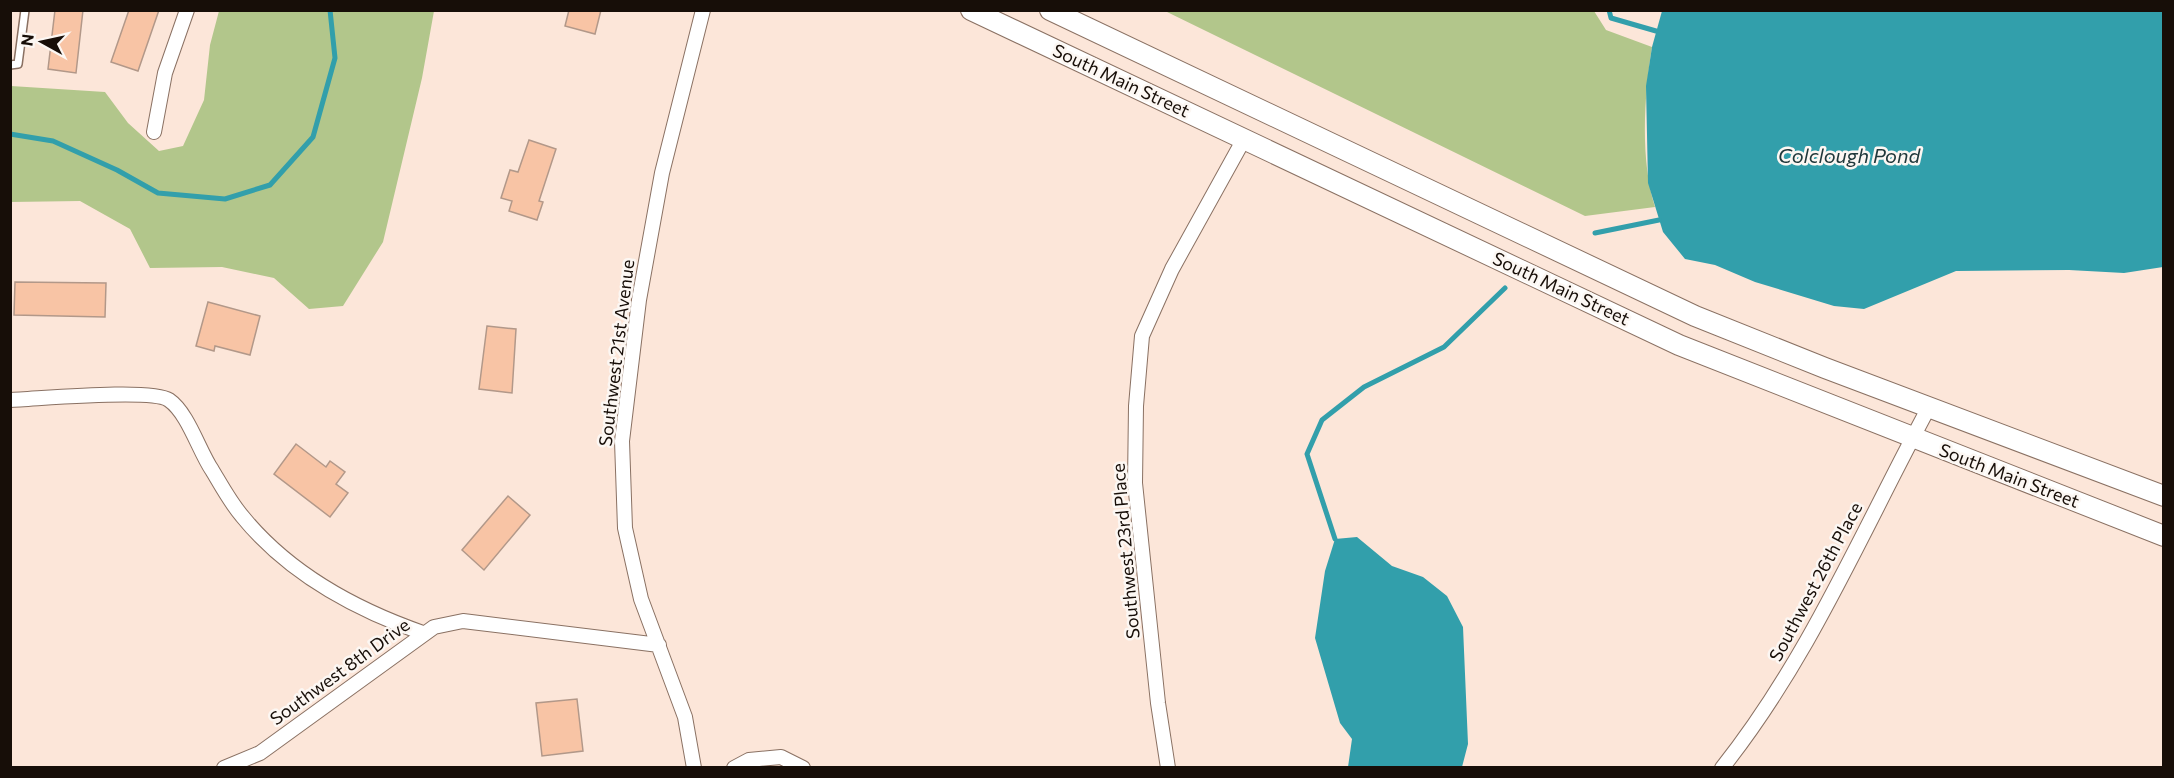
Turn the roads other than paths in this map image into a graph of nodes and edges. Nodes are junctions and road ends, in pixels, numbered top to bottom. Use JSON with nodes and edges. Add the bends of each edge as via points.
{"nodes":[{"id":1,"x":25,"y":10,"type":"edge"},
{"id":2,"x":187,"y":10,"type":"edge"},
{"id":3,"x":703,"y":10,"type":"edge"},
{"id":4,"x":971,"y":10,"type":"edge"},
{"id":5,"x":1050,"y":10,"type":"edge"},
{"id":6,"x":14,"y":64,"type":"edge"},
{"id":7,"x":1260,"y":108,"type":"junction"},
{"id":8,"x":154,"y":132,"type":"dead end"},
{"id":9,"x":1244,"y":138,"type":"junction"},
{"id":10,"x":10,"y":400,"type":"edge"},
{"id":11,"x":1929,"y":406,"type":"junction"},
{"id":12,"x":1912,"y":438,"type":"junction"},
{"id":13,"x":2163,"y":496,"type":"edge"},
{"id":14,"x":2163,"y":536,"type":"edge"},
{"id":15,"x":423,"y":633,"type":"junction"},
{"id":16,"x":659,"y":645,"type":"junction"},
{"id":17,"x":225,"y":768,"type":"edge"},
{"id":18,"x":694,"y":768,"type":"edge"},
{"id":19,"x":734,"y":768,"type":"edge"},
{"id":20,"x":803,"y":768,"type":"edge"},
{"id":21,"x":1168,"y":768,"type":"edge"},
{"id":22,"x":1722,"y":768,"type":"edge"}],
"edges":[{"from":1,"to":6,"type":"lane"},
{"from":2,"to":8,"type":"street","via":[[165,73]]},
{"from":3,"to":16,"type":"street","name":"Southwest 21st Avenue","via":[[662,174],[639,300],[622,441],[625,528],[641,599]]},
{"from":4,"to":9,"type":"main road","name":"South Main Street"},
{"from":5,"to":7,"type":"main road","name":"South Main Street"},
{"from":7,"to":9,"type":"main road"},
{"from":7,"to":11,"type":"main road","name":"South Main Street","via":[[1695,316]]},
{"from":9,"to":12,"type":"main road","name":"South Main Street","via":[[1679,345]]},
{"from":9,"to":21,"type":"street","name":"Southwest 23rd Place","via":[[1172,269],[1142,336],[1135,483]]},
{"from":10,"to":15,"type":"street","via":[[146,395],[169,400],[242,516],[285,560],[358,608]]},
{"from":11,"to":12,"type":"street","name":"Southwest 26th Place"},
{"from":11,"to":13,"type":"main road","name":"South Main Street"},
{"from":12,"to":14,"type":"main road","name":"South Main Street"},
{"from":12,"to":22,"type":"street","name":"Southwest 26th Place","via":[[1819,621],[1758,723]]},
{"from":15,"to":16,"type":"street","name":"Southwest 8th Drive","via":[[463,621]]},
{"from":15,"to":17,"type":"street","name":"Southwest 8th Drive","via":[[260,753]]},
{"from":16,"to":18,"type":"street","name":"Southwest 21st Avenue","via":[[685,717]]},
{"from":19,"to":20,"type":"street","via":[[749,760],[781,757]]}]}
